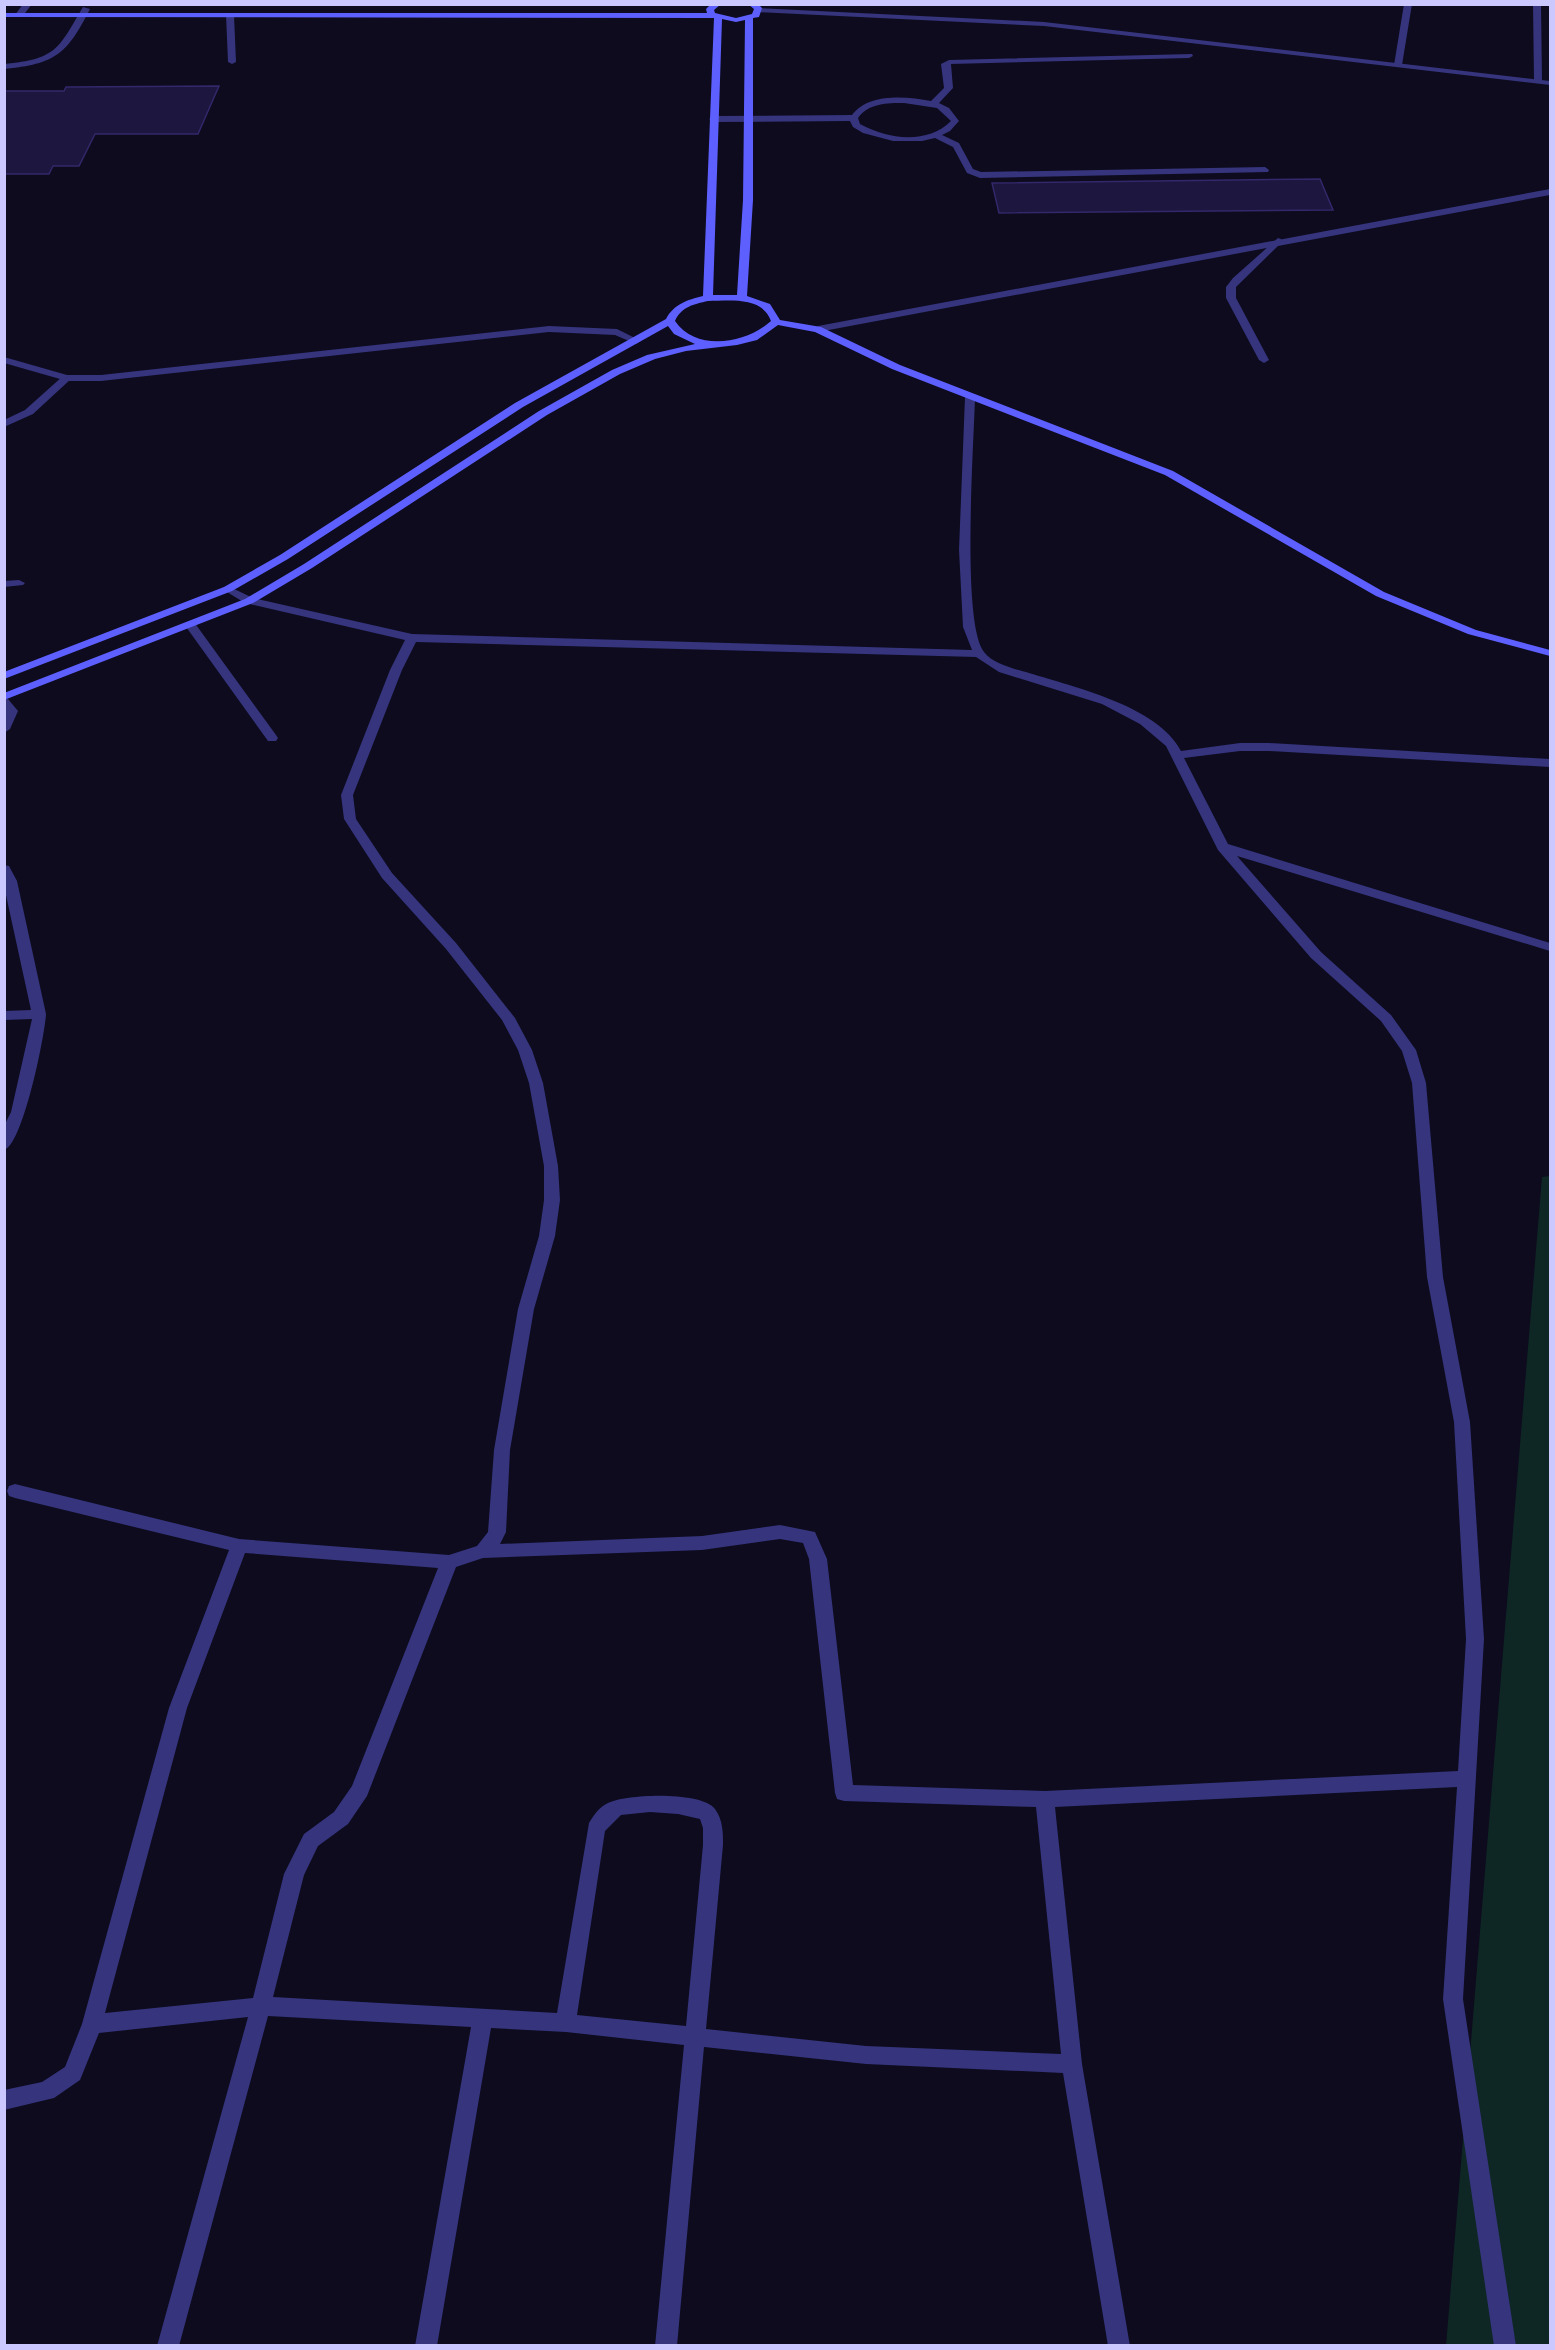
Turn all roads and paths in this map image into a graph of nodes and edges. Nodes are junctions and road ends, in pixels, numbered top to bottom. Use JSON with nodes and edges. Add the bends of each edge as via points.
{"nodes":[{"id":1,"x":1408,"y":4,"type":"edge"},
{"id":2,"x":1537,"y":4,"type":"edge"},
{"id":3,"x":755,"y":8,"type":"edge"},
{"id":4,"x":4,"y":9,"type":"edge"},
{"id":5,"x":23,"y":9,"type":"edge"},
{"id":6,"x":714,"y":9,"type":"edge"},
{"id":7,"x":84,"y":12,"type":"junction"},
{"id":8,"x":4,"y":15,"type":"edge"},
{"id":9,"x":230,"y":15,"type":"junction"},
{"id":10,"x":748,"y":18,"type":"junction"},
{"id":11,"x":1189,"y":56,"type":"dead end"},
{"id":12,"x":232,"y":62,"type":"dead end"},
{"id":13,"x":1398,"y":64,"type":"junction"},
{"id":14,"x":4,"y":67,"type":"edge"},
{"id":15,"x":1538,"y":81,"type":"junction"},
{"id":16,"x":1551,"y":83,"type":"edge"},
{"id":17,"x":932,"y":104,"type":"junction"},
{"id":18,"x":854,"y":118,"type":"junction"},
{"id":19,"x":713,"y":119,"type":"junction"},
{"id":20,"x":748,"y":119,"type":"junction"},
{"id":21,"x":935,"y":135,"type":"junction"},
{"id":22,"x":1265,"y":170,"type":"dead end"},
{"id":23,"x":1551,"y":192,"type":"edge"},
{"id":24,"x":1278,"y":241,"type":"junction"},
{"id":25,"x":708,"y":298,"type":"junction"},
{"id":26,"x":742,"y":298,"type":"junction"},
{"id":27,"x":670,"y":321,"type":"junction"},
{"id":28,"x":776,"y":322,"type":"junction"},
{"id":29,"x":818,"y":329,"type":"junction"},
{"id":30,"x":636,"y":341,"type":"junction"},
{"id":31,"x":717,"y":344,"type":"junction"},
{"id":32,"x":4,"y":360,"type":"edge"},
{"id":33,"x":1264,"y":360,"type":"dead end"},
{"id":34,"x":67,"y":378,"type":"junction"},
{"id":35,"x":970,"y":397,"type":"junction"},
{"id":36,"x":4,"y":424,"type":"edge"},
{"id":37,"x":19,"y":583,"type":"dead end"},
{"id":38,"x":4,"y":584,"type":"edge"},
{"id":39,"x":228,"y":589,"type":"junction"},
{"id":40,"x":249,"y":601,"type":"junction"},
{"id":41,"x":190,"y":624,"type":"junction"},
{"id":42,"x":412,"y":638,"type":"junction"},
{"id":43,"x":1551,"y":653,"type":"edge"},
{"id":44,"x":979,"y":654,"type":"junction"},
{"id":45,"x":4,"y":676,"type":"edge"},
{"id":46,"x":4,"y":697,"type":"edge"},
{"id":47,"x":4,"y":702,"type":"edge"},
{"id":48,"x":4,"y":729,"type":"edge"},
{"id":49,"x":272,"y":738,"type":"dead end"},
{"id":50,"x":1177,"y":755,"type":"junction"},
{"id":51,"x":1551,"y":763,"type":"edge"},
{"id":52,"x":1223,"y":847,"type":"junction"},
{"id":53,"x":4,"y":869,"type":"edge"},
{"id":54,"x":1551,"y":947,"type":"edge"},
{"id":55,"x":39,"y":1014,"type":"junction"},
{"id":56,"x":4,"y":1016,"type":"edge"},
{"id":57,"x":6,"y":1140,"type":"edge"},
{"id":58,"x":15,"y":1491,"type":"dead end"},
{"id":59,"x":239,"y":1546,"type":"junction"},
{"id":60,"x":483,"y":1551,"type":"junction"},
{"id":61,"x":449,"y":1562,"type":"junction"},
{"id":62,"x":1467,"y":1779,"type":"junction"},
{"id":63,"x":1045,"y":1799,"type":"junction"},
{"id":64,"x":261,"y":2006,"type":"junction"},
{"id":65,"x":483,"y":2017,"type":"junction"},
{"id":66,"x":566,"y":2023,"type":"junction"},
{"id":67,"x":92,"y":2024,"type":"junction"},
{"id":68,"x":694,"y":2036,"type":"junction"},
{"id":69,"x":1072,"y":2064,"type":"junction"},
{"id":70,"x":4,"y":2100,"type":"edge"},
{"id":71,"x":168,"y":2346,"type":"edge"},
{"id":72,"x":426,"y":2346,"type":"edge"},
{"id":73,"x":666,"y":2346,"type":"edge"},
{"id":74,"x":1119,"y":2346,"type":"edge"},
{"id":75,"x":1505,"y":2346,"type":"edge"}],
"edges":[{"from":1,"to":13,"type":"street"},
{"from":2,"to":15,"type":"street"},
{"from":3,"to":10,"type":"main road"},
{"from":3,"to":13,"type":"street","via":[[1044,24]]},
{"from":4,"to":5,"type":"main road"},
{"from":5,"to":7,"type":"main road"},
{"from":5,"to":8,"type":"main road"},
{"from":6,"to":7,"type":"main road"},
{"from":6,"to":9,"type":"main road"},
{"from":6,"to":10,"type":"main road","via":[[729,20]]},
{"from":6,"to":19,"type":"main road"},
{"from":7,"to":9,"type":"main road"},
{"from":7,"to":14,"type":"street","via":[[66,45],[50,56]]},
{"from":9,"to":12,"type":"street"},
{"from":10,"to":20,"type":"main road"},
{"from":11,"to":17,"type":"street","via":[[949,62],[945,64],[948,92]]},
{"from":13,"to":15,"type":"street"},
{"from":15,"to":16,"type":"street"},
{"from":17,"to":18,"type":"street","via":[[903,100],[875,104]]},
{"from":17,"to":21,"type":"street","via":[[952,115],[955,122]]},
{"from":18,"to":20,"type":"street"},
{"from":18,"to":21,"type":"street","via":[[856,125],[877,136],[911,139]]},
{"from":19,"to":20,"type":"street"},
{"from":19,"to":25,"type":"main road"},
{"from":20,"to":26,"type":"main road"},
{"from":21,"to":22,"type":"street","via":[[956,146],[970,171],[980,175]]},
{"from":23,"to":24,"type":"street"},
{"from":24,"to":29,"type":"street"},
{"from":24,"to":33,"type":"street","via":[[1231,288],[1231,298]]},
{"from":25,"to":26,"type":"main road"},
{"from":25,"to":27,"type":"main road","via":[[681,306],[672,313]]},
{"from":26,"to":28,"type":"main road","via":[[768,308]]},
{"from":27,"to":30,"type":"main road"},
{"from":27,"to":31,"type":"main road","via":[[681,335]]},
{"from":28,"to":29,"type":"main road"},
{"from":28,"to":31,"type":"main road","via":[[770,331],[756,338]]},
{"from":29,"to":35,"type":"main road"},
{"from":30,"to":34,"type":"street","via":[[617,332],[549,329],[101,378]]},
{"from":30,"to":39,"type":"main road","via":[[519,405]]},
{"from":31,"to":40,"type":"main road","via":[[651,357],[616,372],[543,413]]},
{"from":32,"to":34,"type":"street"},
{"from":34,"to":36,"type":"street","via":[[29,412]]},
{"from":35,"to":43,"type":"main road","via":[[1169,473],[1380,594],[1472,632]]},
{"from":35,"to":44,"type":"street","via":[[965,550],[969,627]]},
{"from":37,"to":38,"type":"street"},
{"from":39,"to":40,"type":"street"},
{"from":39,"to":45,"type":"main road"},
{"from":40,"to":41,"type":"main road"},
{"from":40,"to":42,"type":"street"},
{"from":41,"to":46,"type":"main road"},
{"from":41,"to":49,"type":"street"},
{"from":42,"to":44,"type":"street"},
{"from":42,"to":60,"type":"street","via":[[354,774],[347,795],[350,819],[387,874],[508,1018],[536,1083],[550,1166],[552,1200],[547,1236],[525,1309],[502,1450],[497,1532]]},
{"from":44,"to":50,"type":"street","via":[[1002,669],[1106,701],[1144,721],[1171,744]]},
{"from":47,"to":48,"type":"street","via":[[12,711]]},
{"from":50,"to":51,"type":"street","via":[[1269,747]]},
{"from":50,"to":52,"type":"street"},
{"from":52,"to":54,"type":"street"},
{"from":52,"to":62,"type":"street","via":[[1316,955],[1386,1018],[1409,1050],[1419,1083],[1435,1277],[1462,1422],[1475,1640]]},
{"from":53,"to":55,"type":"street","via":[[23,934]]},
{"from":55,"to":56,"type":"street"},
{"from":55,"to":57,"type":"street","via":[[18,1112]]},
{"from":58,"to":59,"type":"street"},
{"from":59,"to":61,"type":"street"},
{"from":59,"to":67,"type":"street","via":[[178,1707]]},
{"from":60,"to":61,"type":"street"},
{"from":60,"to":63,"type":"street","via":[[702,1543],[780,1532],[809,1537],[818,1559],[844,1792]]},
{"from":61,"to":64,"type":"street","via":[[360,1790],[341,1818],[311,1840],[294,1874]]},
{"from":62,"to":63,"type":"street"},
{"from":62,"to":75,"type":"street","via":[[1453,1999]]},
{"from":63,"to":69,"type":"street"},
{"from":64,"to":65,"type":"street"},
{"from":64,"to":67,"type":"street"},
{"from":64,"to":71,"type":"street"},
{"from":65,"to":66,"type":"street"},
{"from":65,"to":72,"type":"street"},
{"from":66,"to":68,"type":"street"},
{"from":66,"to":68,"type":"street","via":[[596,1829],[606,1813],[622,1805],[691,1806],[706,1813],[713,1825]]},
{"from":67,"to":70,"type":"street","via":[[73,2073],[47,2091]]},
{"from":68,"to":69,"type":"street","via":[[866,2055]]},
{"from":68,"to":73,"type":"street"},
{"from":69,"to":74,"type":"street"}]}
